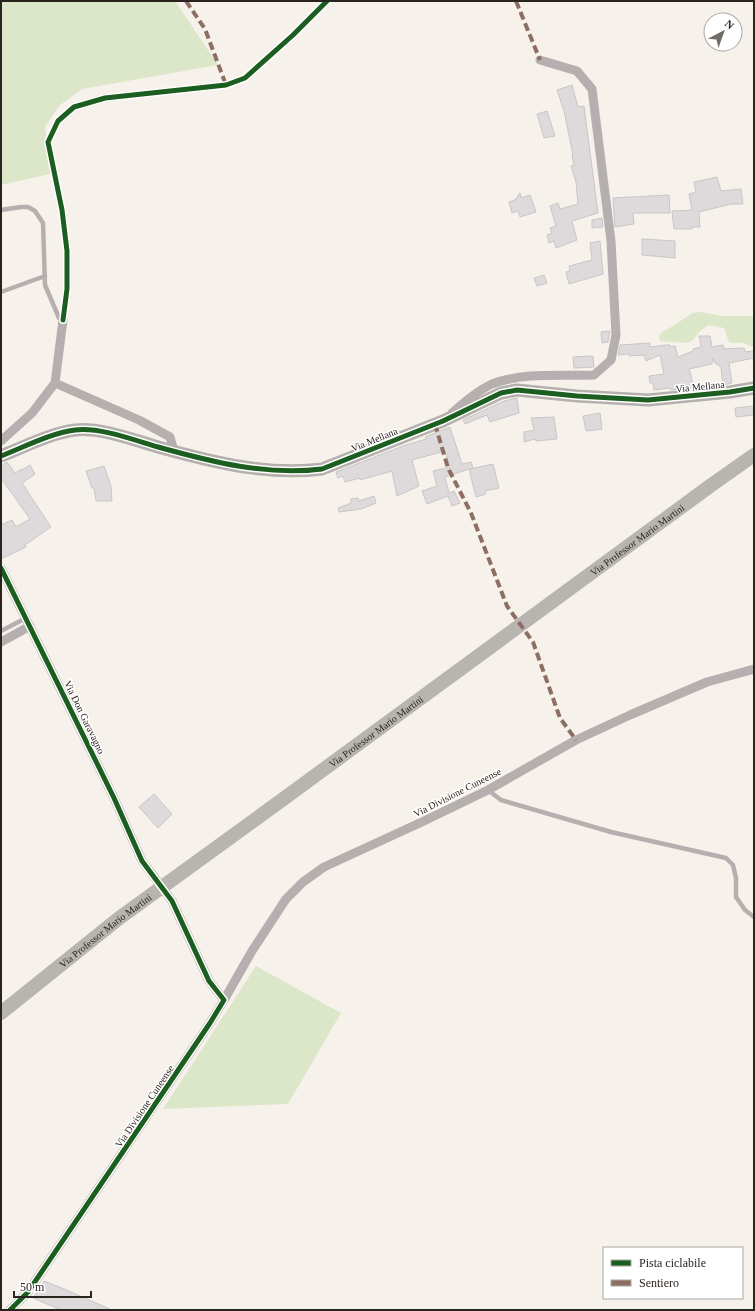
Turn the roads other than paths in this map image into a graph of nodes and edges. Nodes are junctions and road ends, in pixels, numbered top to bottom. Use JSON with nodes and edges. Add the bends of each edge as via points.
{"nodes":[{"id":1,"x":540,"y":60,"type":"dead end"},
{"id":2,"x":1,"y":210,"type":"edge"},
{"id":3,"x":44,"y":276,"type":"junction"},
{"id":4,"x":1,"y":292,"type":"edge"},
{"id":5,"x":63,"y":320,"type":"joint"},
{"id":6,"x":54,"y":382,"type":"junction"},
{"id":7,"x":754,"y":388,"type":"edge"},
{"id":8,"x":443,"y":422,"type":"junction"},
{"id":9,"x":1,"y":441,"type":"edge"},
{"id":10,"x":174,"y":451,"type":"junction"},
{"id":11,"x":754,"y":455,"type":"edge"},
{"id":12,"x":1,"y":456,"type":"edge"},
{"id":13,"x":1,"y":568,"type":"edge"},
{"id":14,"x":28,"y":622,"type":"junction"},
{"id":15,"x":1,"y":632,"type":"edge"},
{"id":16,"x":1,"y":642,"type":"edge"},
{"id":17,"x":754,"y":669,"type":"edge"},
{"id":18,"x":488,"y":790,"type":"junction"},
{"id":19,"x":754,"y":917,"type":"edge"},
{"id":20,"x":224,"y":1000,"type":"junction"},
{"id":21,"x":1,"y":1013,"type":"edge"},
{"id":22,"x":10,"y":1310,"type":"edge"}],
"edges":[{"from":1,"to":8,"type":"street","via":[[577,71],[592,89],[611,241],[616,335],[611,360],[594,375],[521,376],[492,384],[464,403]]},
{"from":2,"to":3,"type":"lane","via":[[28,207],[36,211],[43,223]]},
{"from":3,"to":4,"type":"lane"},
{"from":3,"to":5,"type":"lane","via":[[45,285],[59,318]]},
{"from":5,"to":6,"type":"street"},
{"from":6,"to":9,"type":"street","via":[[32,413]]},
{"from":6,"to":10,"type":"street","via":[[139,420],[170,437]]},
{"from":7,"to":8,"type":"street","name":"Via Mellana","via":[[648,400],[517,390],[501,393]]},
{"from":8,"to":10,"type":"street","name":"Via Mellana","via":[[322,469],[301,472],[248,468]]},
{"from":10,"to":12,"type":"street","name":"Via Mellana","via":[[103,431],[76,430]]},
{"from":11,"to":21,"type":"main road","name":"Via Professor Mario Martini","via":[[118,919]]},
{"from":13,"to":14,"type":"street","name":"Via Don Garavagno"},
{"from":14,"to":15,"type":"lane"},
{"from":14,"to":16,"type":"street"},
{"from":14,"to":20,"type":"street","name":"Via Don Garavagno","bridge":true,"via":[[142,861],[172,901],[209,981]]},
{"from":17,"to":18,"type":"street","name":"Via Divisione Cuneense","via":[[707,682],[630,715],[576,740]]},
{"from":18,"to":19,"type":"lane","via":[[501,800],[611,832],[726,858],[733,865],[736,897],[745,910]]},
{"from":18,"to":20,"type":"street","name":"Via Divisione Cuneense","via":[[324,867],[303,882],[286,899]]},
{"from":20,"to":22,"type":"street","name":"Via Divisione Cuneense","via":[[28,1292]]}]}
